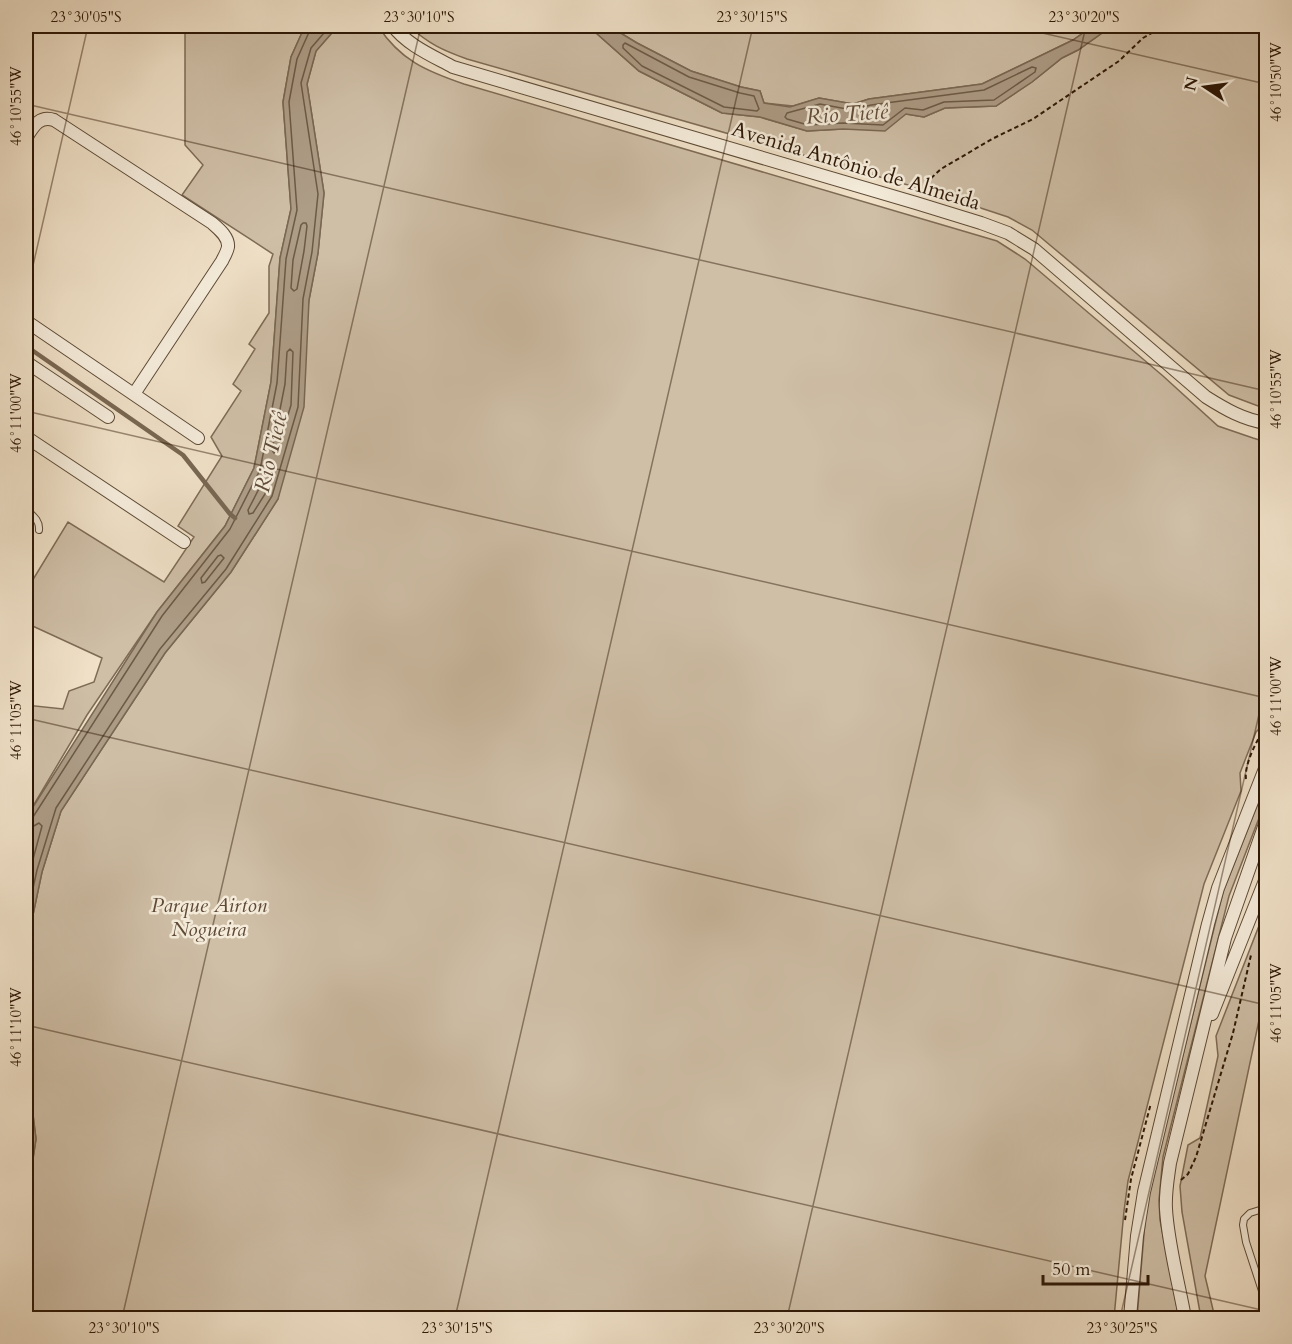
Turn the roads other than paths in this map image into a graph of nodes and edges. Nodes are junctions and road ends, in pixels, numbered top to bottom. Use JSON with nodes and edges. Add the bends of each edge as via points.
{"nodes":[{"id":1,"x":393,"y":26,"type":"edge"},
{"id":2,"x":26,"y":138,"type":"edge"},
{"id":3,"x":26,"y":321,"type":"edge"},
{"id":4,"x":26,"y":362,"type":"edge"},
{"id":5,"x":134,"y":394,"type":"junction"},
{"id":6,"x":108,"y":417,"type":"dead end"},
{"id":7,"x":1266,"y":423,"type":"edge"},
{"id":8,"x":26,"y":437,"type":"edge"},
{"id":9,"x":198,"y":438,"type":"dead end"},
{"id":10,"x":26,"y":509,"type":"edge"},
{"id":11,"x":39,"y":530,"type":"dead end"},
{"id":12,"x":184,"y":542,"type":"dead end"},
{"id":13,"x":1266,"y":766,"type":"edge"},
{"id":14,"x":1266,"y":821,"type":"edge"},
{"id":15,"x":1266,"y":878,"type":"edge"},
{"id":16,"x":1196,"y":1051,"type":"junction"},
{"id":17,"x":1266,"y":1208,"type":"edge"},
{"id":18,"x":1266,"y":1303,"type":"edge"},
{"id":19,"x":1130,"y":1318,"type":"edge"},
{"id":20,"x":1185,"y":1318,"type":"edge"}],
"edges":[{"from":1,"to":7,"type":"street","name":"Avenida Antônio de Almeida","via":[[412,43],[453,67],[916,202],[1008,233],[1034,249],[1206,398],[1226,410]]},
{"from":2,"to":5,"type":"street","via":[[40,120],[47,118],[64,125],[212,223],[226,240],[228,248],[222,261]]},
{"from":3,"to":5,"type":"street"},
{"from":4,"to":6,"type":"street"},
{"from":5,"to":9,"type":"street"},
{"from":8,"to":12,"type":"street"},
{"from":10,"to":11,"type":"lane","via":[[38,520]]},
{"from":13,"to":19,"type":"street","via":[[1218,888],[1208,924],[1144,1192]]},
{"from":14,"to":16,"type":"street","via":[[1225,938]]},
{"from":15,"to":16,"type":"street"},
{"from":16,"to":20,"type":"street","via":[[1172,1151],[1166,1209]]},
{"from":17,"to":18,"type":"lane","via":[[1250,1213],[1243,1225]]}]}
